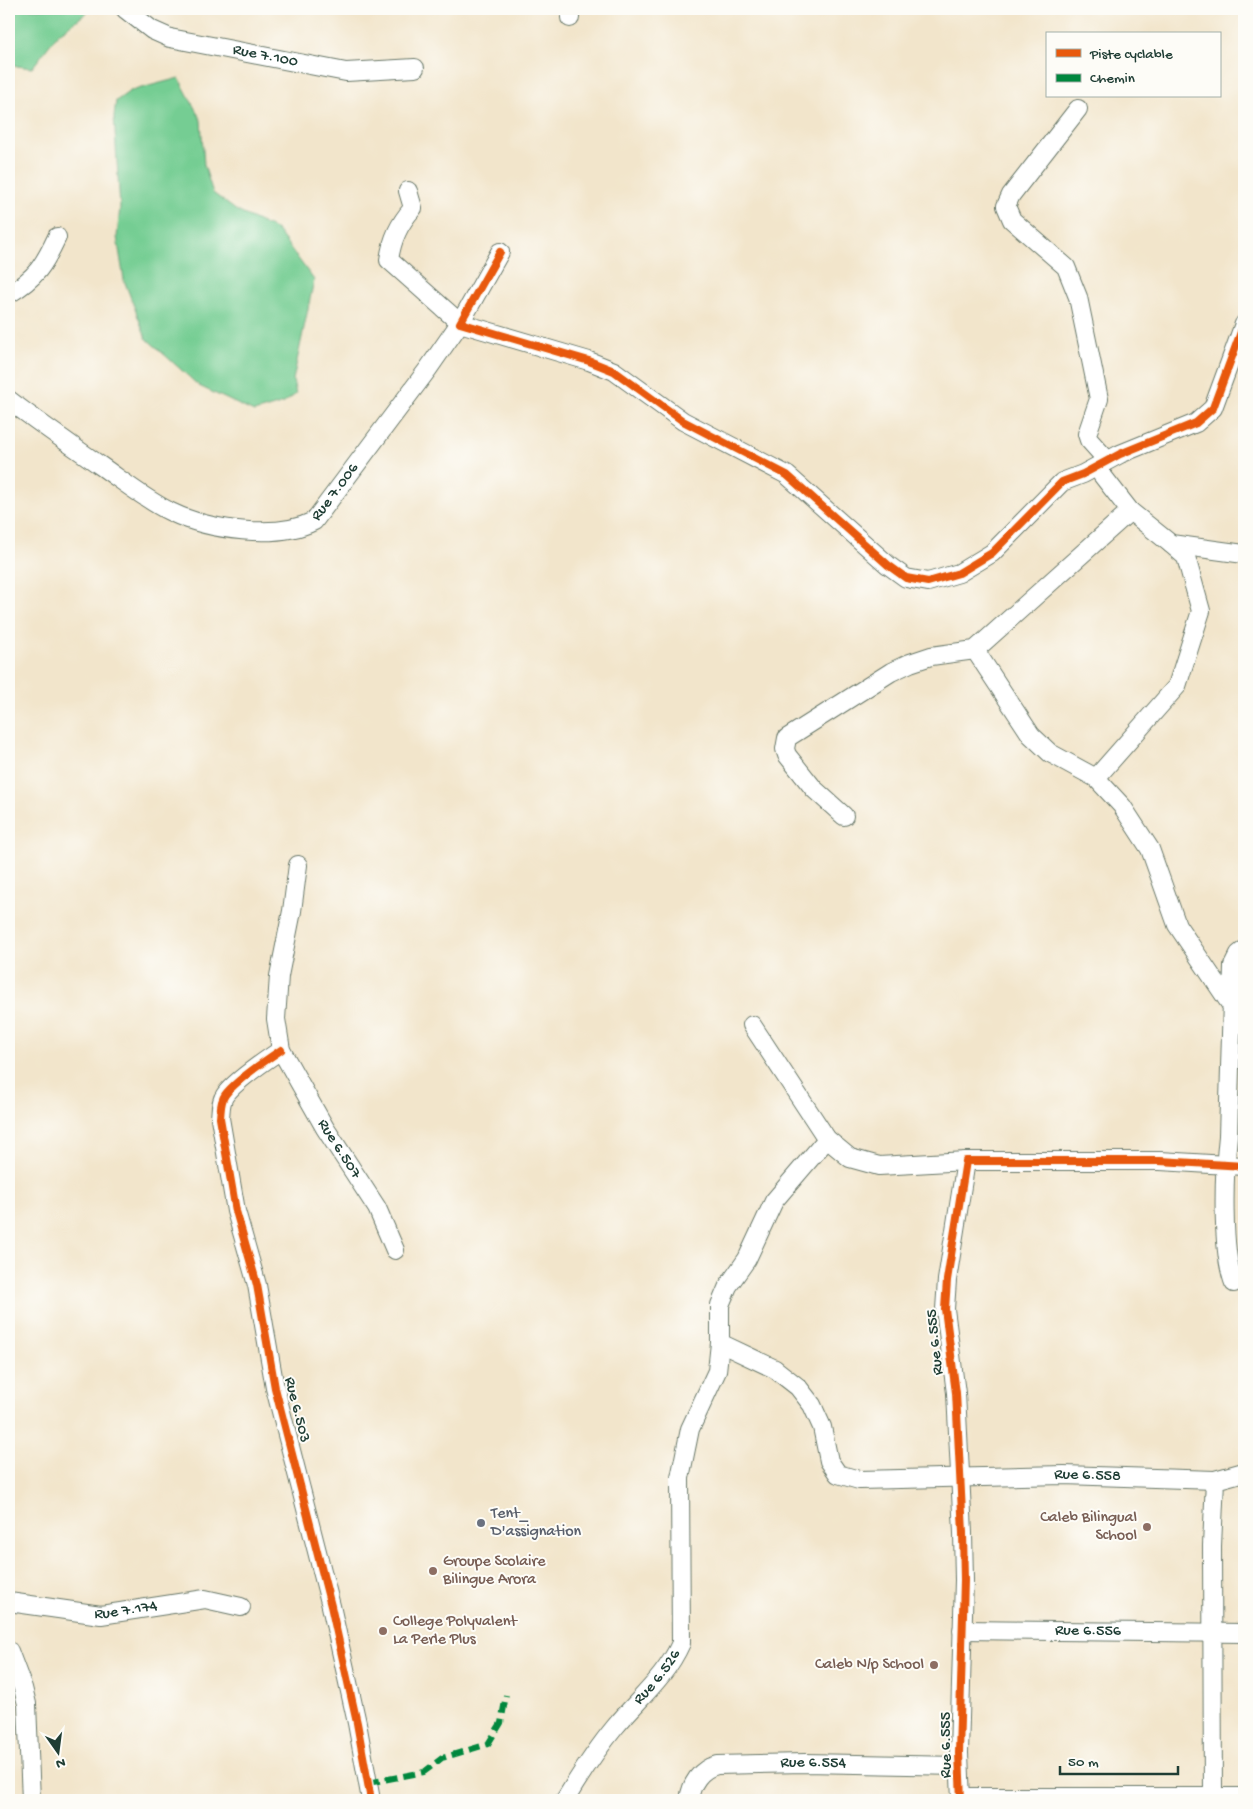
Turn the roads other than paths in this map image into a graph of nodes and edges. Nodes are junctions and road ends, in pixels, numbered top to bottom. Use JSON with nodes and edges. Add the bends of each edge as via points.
{"nodes":[{"id":1,"x":125,"y":9,"type":"edge"},
{"id":2,"x":415,"y":68,"type":"dead end"},
{"id":3,"x":1078,"y":109,"type":"dead end"},
{"id":4,"x":408,"y":191,"type":"dead end"},
{"id":5,"x":57,"y":237,"type":"dead end"},
{"id":6,"x":500,"y":252,"type":"dead end"},
{"id":7,"x":9,"y":294,"type":"edge"},
{"id":8,"x":460,"y":323,"type":"junction"},
{"id":9,"x":1244,"y":324,"type":"edge"},
{"id":10,"x":9,"y":400,"type":"edge"},
{"id":11,"x":1103,"y":463,"type":"junction"},
{"id":12,"x":1130,"y":512,"type":"junction"},
{"id":13,"x":1171,"y":544,"type":"junction"},
{"id":14,"x":1244,"y":554,"type":"edge"},
{"id":15,"x":975,"y":650,"type":"junction"},
{"id":16,"x":1096,"y":778,"type":"junction"},
{"id":17,"x":844,"y":816,"type":"dead end"},
{"id":18,"x":298,"y":865,"type":"dead end"},
{"id":19,"x":1244,"y":950,"type":"edge"},
{"id":20,"x":1231,"y":1005,"type":"junction"},
{"id":21,"x":752,"y":1025,"type":"dead end"},
{"id":22,"x":281,"y":1050,"type":"junction"},
{"id":23,"x":827,"y":1139,"type":"junction"},
{"id":24,"x":966,"y":1161,"type":"junction"},
{"id":25,"x":1225,"y":1164,"type":"junction"},
{"id":26,"x":1244,"y":1166,"type":"edge"},
{"id":27,"x":395,"y":1250,"type":"dead end"},
{"id":28,"x":1234,"y":1283,"type":"dead end"},
{"id":29,"x":720,"y":1343,"type":"junction"},
{"id":30,"x":1244,"y":1472,"type":"edge"},
{"id":31,"x":960,"y":1476,"type":"junction"},
{"id":32,"x":1215,"y":1480,"type":"junction"},
{"id":33,"x":9,"y":1602,"type":"edge"},
{"id":34,"x":241,"y":1607,"type":"dead end"},
{"id":35,"x":962,"y":1630,"type":"junction"},
{"id":36,"x":1213,"y":1631,"type":"junction"},
{"id":37,"x":1244,"y":1633,"type":"edge"},
{"id":38,"x":9,"y":1651,"type":"edge"},
{"id":39,"x":959,"y":1766,"type":"junction"},
{"id":40,"x":1244,"y":1797,"type":"edge"},
{"id":41,"x":961,"y":1799,"type":"edge"},
{"id":42,"x":1213,"y":1799,"type":"edge"},
{"id":43,"x":31,"y":1800,"type":"edge"},
{"id":44,"x":371,"y":1800,"type":"edge"},
{"id":45,"x":565,"y":1800,"type":"edge"},
{"id":46,"x":689,"y":1800,"type":"edge"}],
"edges":[{"from":1,"to":2,"type":"street","name":"Rue 7.100","via":[[152,30],[170,38],[346,72]]},
{"from":3,"to":11,"type":"street","via":[[1006,206],[1012,220],[1066,268],[1078,297],[1099,399],[1087,434]]},
{"from":4,"to":8,"type":"street","via":[[413,208],[402,221],[392,242],[389,260]]},
{"from":5,"to":7,"type":"street","via":[[44,265],[30,280]]},
{"from":6,"to":8,"type":"street","name":"Rue 7.006"},
{"from":8,"to":10,"type":"street","name":"Rue 7.006","via":[[314,520],[300,528],[276,532],[240,529],[201,523],[171,512],[131,488]]},
{"from":8,"to":11,"type":"street","via":[[614,371],[683,421],[787,475],[906,578],[928,582],[960,573],[992,553],[1062,482]]},
{"from":9,"to":11,"type":"street","via":[[1213,408],[1196,423]]},
{"from":11,"to":12,"type":"street","via":[[1102,475]]},
{"from":12,"to":13,"type":"street"},
{"from":12,"to":15,"type":"street"},
{"from":13,"to":14,"type":"street"},
{"from":13,"to":16,"type":"street","via":[[1186,558],[1202,611],[1177,686]]},
{"from":15,"to":16,"type":"street","via":[[1031,735],[1050,753]]},
{"from":15,"to":17,"type":"street","via":[[910,662],[787,738],[785,749],[788,755],[814,790]]},
{"from":16,"to":20,"type":"street","via":[[1122,806],[1150,849],[1177,924]]},
{"from":18,"to":22,"type":"street","name":"Rue 6.507","via":[[279,976],[276,1019]]},
{"from":19,"to":20,"type":"street","via":[[1238,954],[1233,966]]},
{"from":20,"to":25,"type":"street"},
{"from":21,"to":23,"type":"street"},
{"from":22,"to":27,"type":"street","name":"Rue 6.507","via":[[315,1112],[377,1208]]},
{"from":22,"to":44,"type":"street","name":"Rue 6.503","via":[[225,1095],[220,1118],[236,1211],[257,1285],[275,1388],[331,1606]]},
{"from":23,"to":24,"type":"street","via":[[850,1158],[879,1166]]},
{"from":23,"to":29,"type":"street","name":"Rue 6.526","via":[[774,1201],[747,1259],[728,1286],[720,1305]]},
{"from":24,"to":25,"type":"street"},
{"from":24,"to":31,"type":"street","name":"Rue 6.555","via":[[945,1309],[956,1393]]},
{"from":25,"to":26,"type":"street"},
{"from":25,"to":28,"type":"street","via":[[1228,1265]]},
{"from":29,"to":31,"type":"street","name":"Rue 6.558","via":[[775,1369],[798,1387],[812,1405],[822,1427],[828,1461],[838,1474],[859,1480]]},
{"from":29,"to":45,"type":"street","name":"Rue 6.526","via":[[717,1371],[690,1429],[680,1478],[681,1643],[660,1678],[614,1728]]},
{"from":30,"to":32,"type":"street"},
{"from":31,"to":32,"type":"street","name":"Rue 6.558","via":[[1064,1474]]},
{"from":31,"to":35,"type":"street","name":"Rue 6.555","via":[[964,1580]]},
{"from":32,"to":36,"type":"street"},
{"from":33,"to":34,"type":"street","name":"Rue 7.174","via":[[101,1615],[206,1599]]},
{"from":35,"to":36,"type":"street","name":"Rue 6.556"},
{"from":35,"to":39,"type":"street","name":"Rue 6.555"},
{"from":36,"to":37,"type":"street","name":"Rue 6.556"},
{"from":36,"to":42,"type":"street"},
{"from":38,"to":43,"type":"street","via":[[27,1704]]},
{"from":39,"to":41,"type":"street","name":"Rue 6.555"},
{"from":39,"to":46,"type":"street","name":"Rue 6.554","via":[[716,1765],[699,1775],[690,1790]]},
{"from":40,"to":42,"type":"street"},
{"from":41,"to":42,"type":"street"}]}
